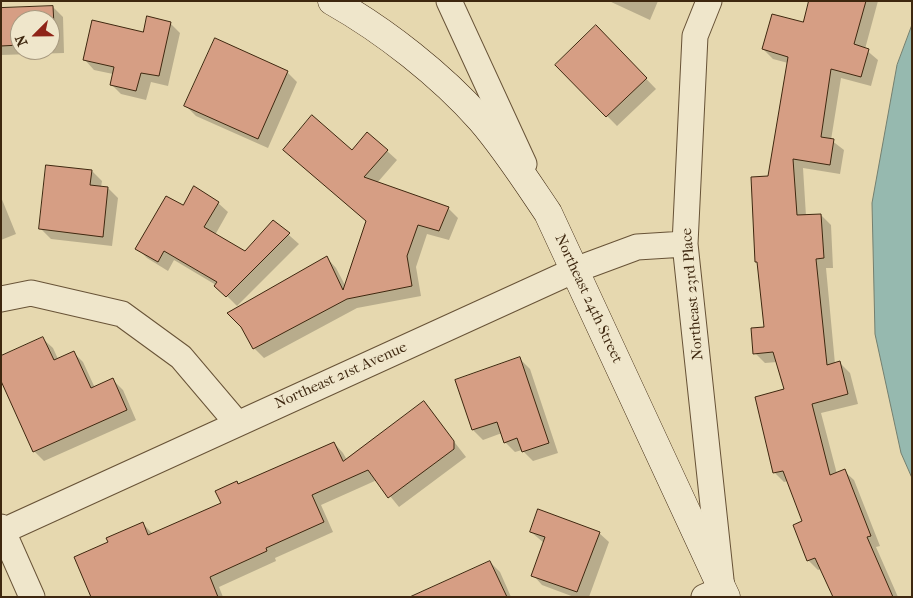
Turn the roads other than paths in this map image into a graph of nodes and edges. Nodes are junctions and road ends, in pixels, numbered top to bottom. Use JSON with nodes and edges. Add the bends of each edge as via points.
{"nodes":[{"id":1,"x":332,"y":1,"type":"edge"},
{"id":2,"x":449,"y":1,"type":"edge"},
{"id":3,"x":709,"y":1,"type":"edge"},
{"id":4,"x":548,"y":213,"type":"junction"},
{"id":5,"x":686,"y":244,"type":"junction"},
{"id":6,"x":576,"y":270,"type":"junction"},
{"id":7,"x":1,"y":299,"type":"edge"},
{"id":8,"x":238,"y":424,"type":"junction"},
{"id":9,"x":2,"y":529,"type":"edge"},
{"id":10,"x":718,"y":594,"type":"edge"},
{"id":11,"x":32,"y":597,"type":"edge"}],
"edges":[{"from":1,"to":4,"type":"street","via":[[421,63],[481,120]]},
{"from":2,"to":4,"type":"street","name":"Northeast 24th Street"},
{"from":3,"to":5,"type":"street","name":"Northeast 23rd Place","via":[[695,36]]},
{"from":4,"to":6,"type":"street","name":"Northeast 24th Street"},
{"from":5,"to":6,"type":"street","name":"Northeast 21st Avenue","via":[[637,247]]},
{"from":5,"to":10,"type":"street","name":"Northeast 23rd Place"},
{"from":6,"to":8,"type":"street","name":"Northeast 21st Avenue"},
{"from":6,"to":10,"type":"street","name":"Northeast 24th Street"},
{"from":7,"to":8,"type":"street","via":[[31,293],[122,314],[181,357]]},
{"from":8,"to":9,"type":"street","name":"Northeast 21st Avenue"},
{"from":9,"to":11,"type":"street"}]}
